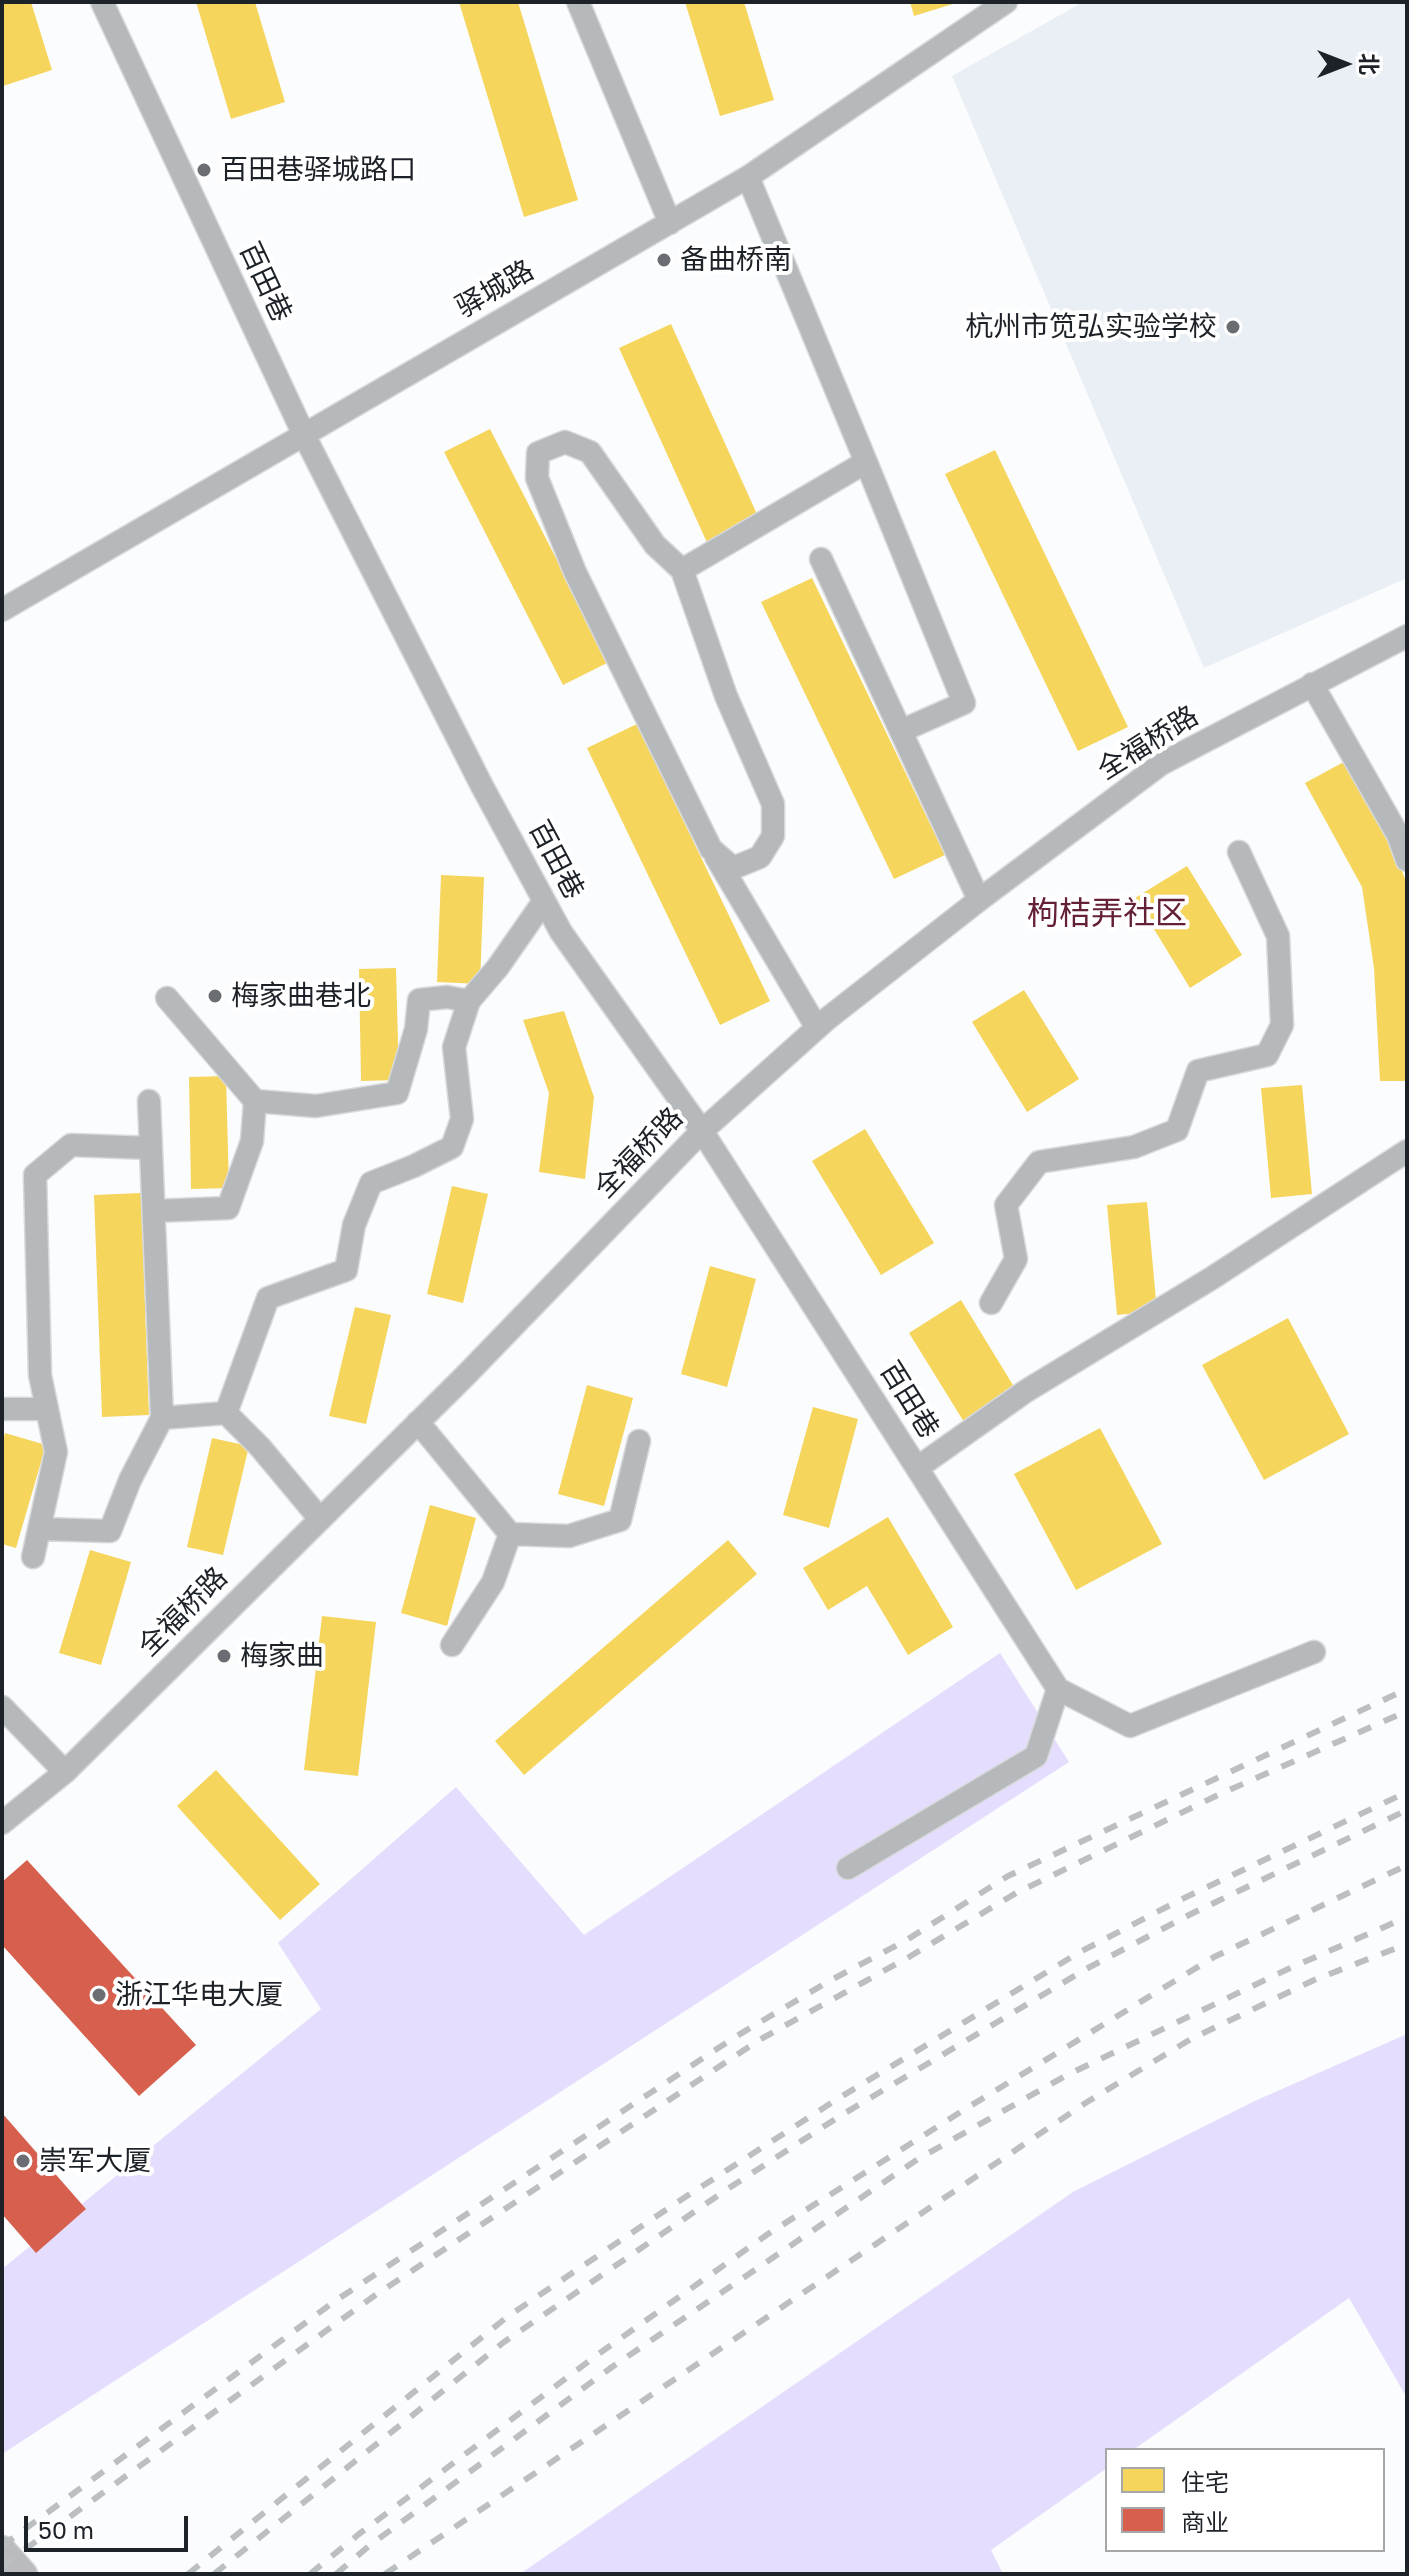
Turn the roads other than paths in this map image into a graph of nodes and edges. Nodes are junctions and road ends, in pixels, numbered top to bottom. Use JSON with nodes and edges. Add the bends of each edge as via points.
{"nodes":[{"id":1,"x":102,"y":2,"type":"edge"},
{"id":2,"x":578,"y":2,"type":"edge"},
{"id":3,"x":1006,"y":2,"type":"edge"},
{"id":4,"x":748,"y":177,"type":"junction"},
{"id":5,"x":670,"y":223,"type":"junction"},
{"id":6,"x":304,"y":435,"type":"junction"},
{"id":7,"x":866,"y":462,"type":"junction"},
{"id":8,"x":821,"y":559,"type":"dead end"},
{"id":9,"x":682,"y":570,"type":"junction"},
{"id":10,"x":2,"y":610,"type":"edge"},
{"id":11,"x":1407,"y":636,"type":"edge"},
{"id":12,"x":1312,"y":684,"type":"junction"},
{"id":13,"x":901,"y":731,"type":"junction"},
{"id":14,"x":711,"y":849,"type":"junction"},
{"id":15,"x":1239,"y":852,"type":"dead end"},
{"id":16,"x":1407,"y":860,"type":"edge"},
{"id":17,"x":979,"y":900,"type":"junction"},
{"id":18,"x":544,"y":901,"type":"junction"},
{"id":19,"x":167,"y":998,"type":"dead end"},
{"id":20,"x":469,"y":1001,"type":"junction"},
{"id":21,"x":817,"y":1028,"type":"junction"},
{"id":22,"x":149,"y":1101,"type":"dead end"},
{"id":23,"x":255,"y":1101,"type":"junction"},
{"id":24,"x":702,"y":1131,"type":"junction"},
{"id":25,"x":151,"y":1148,"type":"junction"},
{"id":26,"x":1407,"y":1151,"type":"edge"},
{"id":27,"x":154,"y":1211,"type":"junction"},
{"id":28,"x":991,"y":1303,"type":"dead end"},
{"id":29,"x":2,"y":1409,"type":"edge"},
{"id":30,"x":47,"y":1409,"type":"junction"},
{"id":31,"x":226,"y":1413,"type":"junction"},
{"id":32,"x":162,"y":1418,"type":"junction"},
{"id":33,"x":418,"y":1422,"type":"junction"},
{"id":34,"x":639,"y":1441,"type":"dead end"},
{"id":35,"x":917,"y":1468,"type":"junction"},
{"id":36,"x":320,"y":1519,"type":"junction"},
{"id":37,"x":40,"y":1529,"type":"junction"},
{"id":38,"x":510,"y":1534,"type":"junction"},
{"id":39,"x":33,"y":1557,"type":"dead end"},
{"id":40,"x":452,"y":1645,"type":"dead end"},
{"id":41,"x":1314,"y":1652,"type":"dead end"},
{"id":42,"x":1058,"y":1689,"type":"junction"},
{"id":43,"x":2,"y":1707,"type":"edge"},
{"id":44,"x":65,"y":1772,"type":"junction"},
{"id":45,"x":2,"y":1823,"type":"edge"},
{"id":46,"x":848,"y":1868,"type":"dead end"},
{"id":47,"x":2,"y":2549,"type":"edge"},
{"id":48,"x":24,"y":2574,"type":"edge"}],
"edges":[{"from":1,"to":6,"type":"street","name":"百田巷"},
{"from":2,"to":5,"type":"street"},
{"from":3,"to":4,"type":"street","name":"驿城路"},
{"from":4,"to":5,"type":"street","name":"驿城路"},
{"from":4,"to":7,"type":"street"},
{"from":5,"to":6,"type":"street","name":"驿城路"},
{"from":6,"to":10,"type":"street","name":"驿城路"},
{"from":6,"to":18,"type":"street","name":"百田巷"},
{"from":7,"to":9,"type":"street"},
{"from":7,"to":13,"type":"street","via":[[964,703]]},
{"from":8,"to":13,"type":"street"},
{"from":9,"to":14,"type":"street","via":[[726,696],[773,804],[773,836],[760,857],[733,868]]},
{"from":9,"to":14,"type":"street","via":[[655,545],[590,452],[565,442],[538,453],[537,478],[575,572]]},
{"from":11,"to":12,"type":"street","name":"全福桥路"},
{"from":12,"to":16,"type":"street"},
{"from":12,"to":17,"type":"street","name":"全福桥路","via":[[1161,764]]},
{"from":13,"to":17,"type":"street"},
{"from":14,"to":21,"type":"street"},
{"from":15,"to":28,"type":"street","via":[[1278,936],[1282,1025],[1267,1055],[1198,1071],[1177,1130],[1134,1147],[1039,1162],[1006,1205],[1016,1259]]},
{"from":17,"to":21,"type":"street","name":"全福桥路"},
{"from":18,"to":20,"type":"street"},
{"from":18,"to":24,"type":"street","name":"百田巷"},
{"from":19,"to":23,"type":"street"},
{"from":20,"to":23,"type":"street","via":[[419,1000],[397,1093],[316,1106]]},
{"from":20,"to":31,"type":"street","via":[[454,1047],[462,1119],[452,1147],[371,1183],[354,1225],[346,1270],[268,1298]]},
{"from":21,"to":24,"type":"street","name":"全福桥路"},
{"from":22,"to":25,"type":"street"},
{"from":23,"to":27,"type":"street","via":[[252,1141],[228,1208]]},
{"from":24,"to":33,"type":"street","name":"全福桥路"},
{"from":24,"to":35,"type":"street","name":"百田巷"},
{"from":25,"to":27,"type":"street"},
{"from":25,"to":30,"type":"street","via":[[71,1145],[35,1175],[40,1375]]},
{"from":26,"to":35,"type":"street","via":[[1026,1391]]},
{"from":27,"to":32,"type":"street"},
{"from":29,"to":30,"type":"street"},
{"from":30,"to":37,"type":"street","via":[[56,1452]]},
{"from":31,"to":32,"type":"street"},
{"from":31,"to":36,"type":"street"},
{"from":32,"to":37,"type":"street","via":[[110,1531]]},
{"from":33,"to":36,"type":"street","name":"全福桥路"},
{"from":33,"to":38,"type":"street"},
{"from":34,"to":38,"type":"street","via":[[620,1520],[569,1536]]},
{"from":35,"to":42,"type":"street","name":"百田巷"},
{"from":36,"to":44,"type":"street","name":"全福桥路"},
{"from":37,"to":39,"type":"street"},
{"from":38,"to":40,"type":"street","via":[[493,1582]]},
{"from":41,"to":42,"type":"street","via":[[1130,1726]]},
{"from":42,"to":46,"type":"street","via":[[1036,1756]]},
{"from":43,"to":44,"type":"street"},
{"from":44,"to":45,"type":"street","name":"全福桥路"},
{"from":47,"to":48,"type":"main road"}]}
